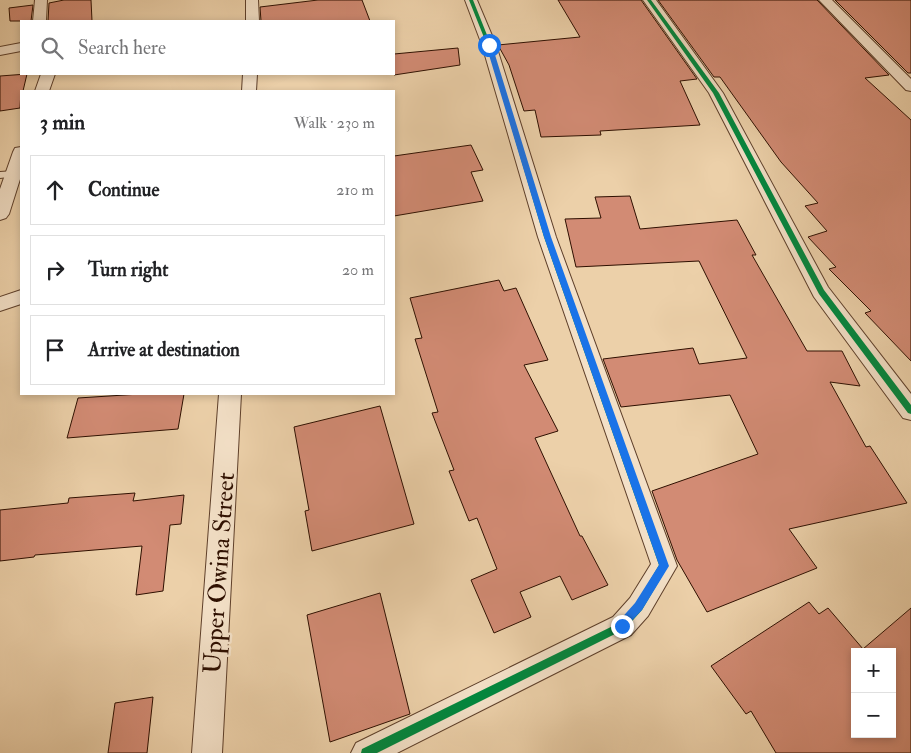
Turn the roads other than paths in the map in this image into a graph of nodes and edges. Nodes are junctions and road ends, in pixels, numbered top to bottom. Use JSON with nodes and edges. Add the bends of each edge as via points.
{"nodes":[{"id":1,"x":40,"y":0,"type":"edge"},
{"id":2,"x":252,"y":0,"type":"edge"},
{"id":3,"x":471,"y":0,"type":"edge"},
{"id":4,"x":649,"y":0,"type":"edge"},
{"id":5,"x":825,"y":0,"type":"edge"},
{"id":6,"x":40,"y":20,"type":"edge"},
{"id":7,"x":253,"y":20,"type":"edge"},
{"id":8,"x":20,"y":47,"type":"edge"},
{"id":9,"x":0,"y":51,"type":"edge"},
{"id":10,"x":48,"y":75,"type":"edge"},
{"id":11,"x":250,"y":75,"type":"edge"},
{"id":12,"x":911,"y":87,"type":"edge"},
{"id":13,"x":42,"y":90,"type":"edge"},
{"id":14,"x":249,"y":90,"type":"edge"},
{"id":15,"x":20,"y":154,"type":"edge"},
{"id":16,"x":7,"y":175,"type":"edge"},
{"id":17,"x":0,"y":214,"type":"edge"},
{"id":18,"x":20,"y":297,"type":"edge"},
{"id":19,"x":0,"y":304,"type":"edge"},
{"id":20,"x":230,"y":395,"type":"edge"},
{"id":21,"x":911,"y":411,"type":"edge"},
{"id":22,"x":207,"y":753,"type":"edge"},
{"id":23,"x":366,"y":753,"type":"edge"}],
"edges":[{"from":1,"to":6,"type":"street"},
{"from":2,"to":7,"type":"street"},
{"from":3,"to":23,"type":"street","via":[[489,45],[547,237],[664,566],[622,626]]},
{"from":4,"to":21,"type":"street","via":[[716,93],[821,292]]},
{"from":5,"to":12,"type":"street"},
{"from":8,"to":9,"type":"street"},
{"from":10,"to":13,"type":"street"},
{"from":11,"to":14,"type":"street"},
{"from":15,"to":16,"type":"street"},
{"from":16,"to":17,"type":"street"},
{"from":18,"to":19,"type":"street"},
{"from":20,"to":22,"type":"street","name":"Upper Owina Street"}]}
